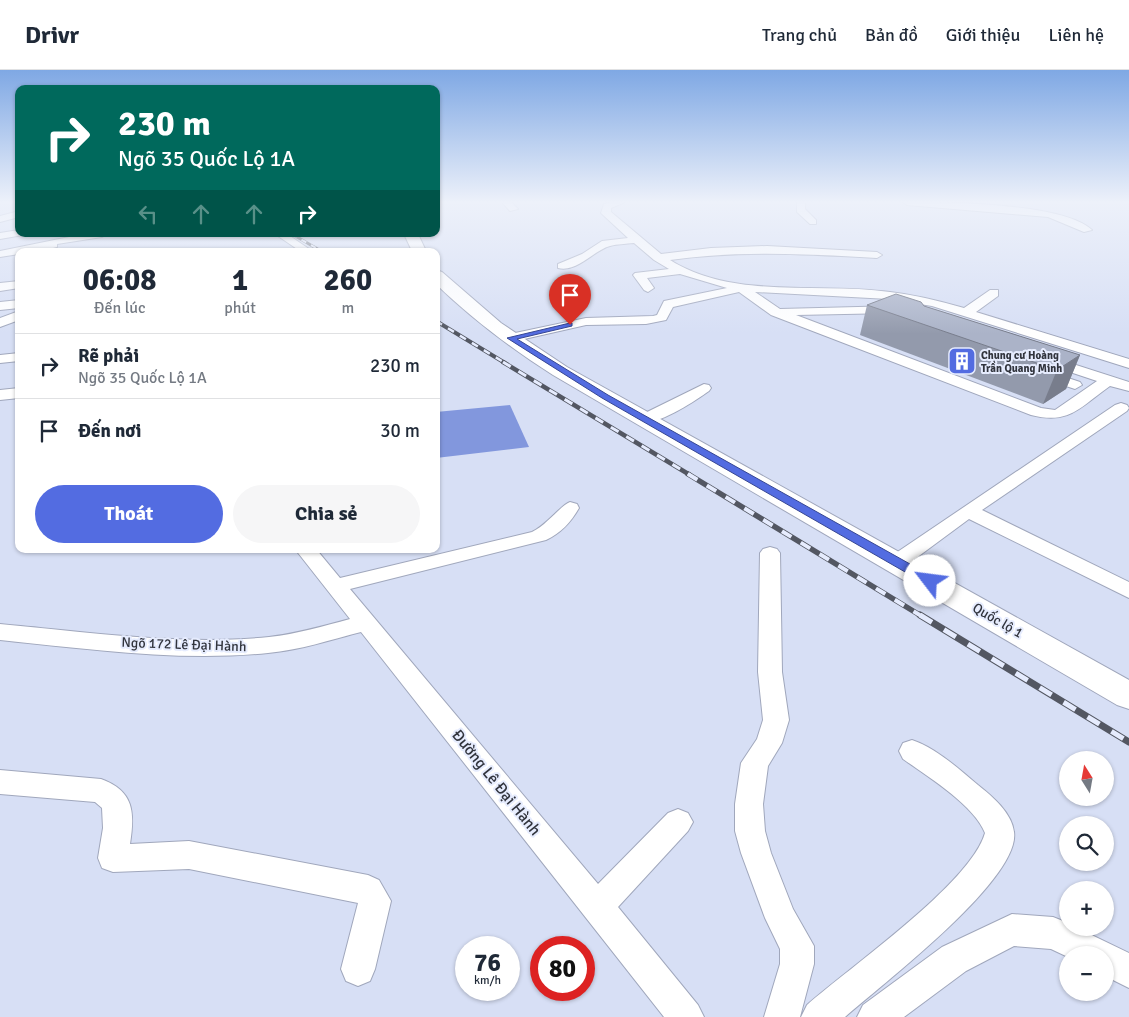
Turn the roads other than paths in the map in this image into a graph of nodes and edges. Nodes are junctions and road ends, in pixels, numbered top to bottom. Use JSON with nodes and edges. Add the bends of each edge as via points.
{"nodes":[{"id":1,"x":601,"y":246,"type":"edge"},
{"id":2,"x":644,"y":246,"type":"edge"},
{"id":3,"x":15,"y":251,"type":"edge"},
{"id":4,"x":0,"y":254,"type":"edge"},
{"id":5,"x":877,"y":255,"type":"dead end"},
{"id":6,"x":658,"y":258,"type":"junction"},
{"id":7,"x":562,"y":266,"type":"dead end"},
{"id":8,"x":680,"y":271,"type":"junction"},
{"id":9,"x":440,"y":279,"type":"edge"},
{"id":10,"x":15,"y":285,"type":"edge"},
{"id":11,"x":0,"y":287,"type":"edge"},
{"id":12,"x":648,"y":288,"type":"dead end"},
{"id":13,"x":741,"y":288,"type":"junction"},
{"id":14,"x":994,"y":292,"type":"dead end"},
{"id":15,"x":15,"y":304,"type":"edge"},
{"id":16,"x":0,"y":306,"type":"edge"},
{"id":17,"x":775,"y":312,"type":"junction"},
{"id":18,"x":909,"y":313,"type":"edge"},
{"id":19,"x":966,"y":313,"type":"junction"},
{"id":20,"x":15,"y":317,"type":"edge"},
{"id":21,"x":874,"y":319,"type":"edge"},
{"id":22,"x":0,"y":323,"type":"edge"},
{"id":23,"x":898,"y":323,"type":"edge"},
{"id":24,"x":510,"y":338,"type":"junction"},
{"id":25,"x":1087,"y":351,"type":"junction"},
{"id":26,"x":1129,"y":352,"type":"edge"},
{"id":27,"x":15,"y":358,"type":"edge"},
{"id":28,"x":0,"y":360,"type":"edge"},
{"id":29,"x":1129,"y":364,"type":"edge"},
{"id":30,"x":1108,"y":380,"type":"junction"},
{"id":31,"x":1077,"y":382,"type":"edge"},
{"id":32,"x":1129,"y":387,"type":"edge"},
{"id":33,"x":704,"y":388,"type":"dead end"},
{"id":34,"x":15,"y":393,"type":"edge"},
{"id":35,"x":0,"y":395,"type":"edge"},
{"id":36,"x":1121,"y":408,"type":"dead end"},
{"id":37,"x":645,"y":419,"type":"junction"},
{"id":38,"x":570,"y":508,"type":"dead end"},
{"id":39,"x":968,"y":511,"type":"junction"},
{"id":40,"x":308,"y":553,"type":"edge"},
{"id":41,"x":770,"y":553,"type":"dead end"},
{"id":42,"x":897,"y":562,"type":"junction"},
{"id":43,"x":336,"y":586,"type":"junction"},
{"id":44,"x":1129,"y":591,"type":"edge"},
{"id":45,"x":366,"y":623,"type":"junction"},
{"id":46,"x":0,"y":632,"type":"edge"},
{"id":47,"x":1129,"y":696,"type":"edge"},
{"id":48,"x":912,"y":751,"type":"dead end"},
{"id":49,"x":0,"y":782,"type":"edge"},
{"id":50,"x":678,"y":822,"type":"dead end"},
{"id":51,"x":598,"y":906,"type":"junction"},
{"id":52,"x":1117,"y":962,"type":"edge"},
{"id":53,"x":358,"y":969,"type":"dead end"},
{"id":54,"x":686,"y":1017,"type":"edge"},
{"id":55,"x":782,"y":1017,"type":"edge"},
{"id":56,"x":819,"y":1017,"type":"edge"},
{"id":57,"x":875,"y":1017,"type":"edge"}],
"edges":[{"from":1,"to":7,"type":"street"},
{"from":2,"to":6,"type":"street"},
{"from":3,"to":4,"type":"street"},
{"from":5,"to":6,"type":"street","via":[[767,249],[711,251]]},
{"from":6,"to":8,"type":"street"},
{"from":8,"to":12,"type":"street","via":[[639,275]]},
{"from":8,"to":13,"type":"street"},
{"from":9,"to":24,"type":"highway","name":"Quốc lộ 1","via":[[476,313]]},
{"from":10,"to":11,"type":"street"},
{"from":13,"to":17,"type":"street"},
{"from":13,"to":19,"type":"street","via":[[889,295]]},
{"from":13,"to":24,"type":"street","via":[[668,304],[658,319],[641,322],[597,320]]},
{"from":14,"to":19,"type":"street"},
{"from":15,"to":16,"type":"street"},
{"from":17,"to":18,"type":"street","via":[[876,308]]},
{"from":17,"to":30,"type":"street","via":[[1037,412],[1060,414]]},
{"from":19,"to":25,"type":"street"},
{"from":20,"to":22,"type":"street"},
{"from":21,"to":23,"type":"street"},
{"from":24,"to":37,"type":"highway","name":"Quốc lộ 1"},
{"from":25,"to":26,"type":"street"},
{"from":25,"to":29,"type":"street"},
{"from":27,"to":28,"type":"street"},
{"from":30,"to":31,"type":"street","via":[[1038,357],[1033,364]]},
{"from":30,"to":32,"type":"street"},
{"from":33,"to":37,"type":"street","via":[[684,402]]},
{"from":34,"to":35,"type":"street"},
{"from":36,"to":39,"type":"street"},
{"from":37,"to":42,"type":"highway","name":"Quốc lộ 1"},
{"from":38,"to":43,"type":"street","via":[[559,523],[539,536]]},
{"from":39,"to":42,"type":"street"},
{"from":39,"to":44,"type":"street"},
{"from":40,"to":43,"type":"street","name":"Đường Lê Đại Hành"},
{"from":41,"to":55,"type":"street","via":[[770,672],[776,720],[769,743],[756,763],[749,804],[750,831],[756,853],[781,918],[797,946],[798,964]]},
{"from":42,"to":47,"type":"highway","name":"Quốc lộ 1"},
{"from":43,"to":45,"type":"street","name":"Đường Lê Đại Hành"},
{"from":45,"to":46,"type":"street","name":"Ngõ 172 Lê Đại Hành","via":[[294,641],[256,646],[108,642]]},
{"from":45,"to":51,"type":"street","name":"Đường Lê Đại Hành"},
{"from":48,"to":56,"type":"street","via":[[962,788],[990,816],[1000,832],[998,845],[976,880],[925,928]]},
{"from":49,"to":53,"type":"street","via":[[101,791],[116,802],[118,828],[113,858],[189,855],[368,890],[375,901]]},
{"from":50,"to":51,"type":"street"},
{"from":51,"to":54,"type":"street","name":"Đường Lê Đại Hành"},
{"from":52,"to":57,"type":"street","via":[[1053,933],[1012,930],[954,959]]}]}
